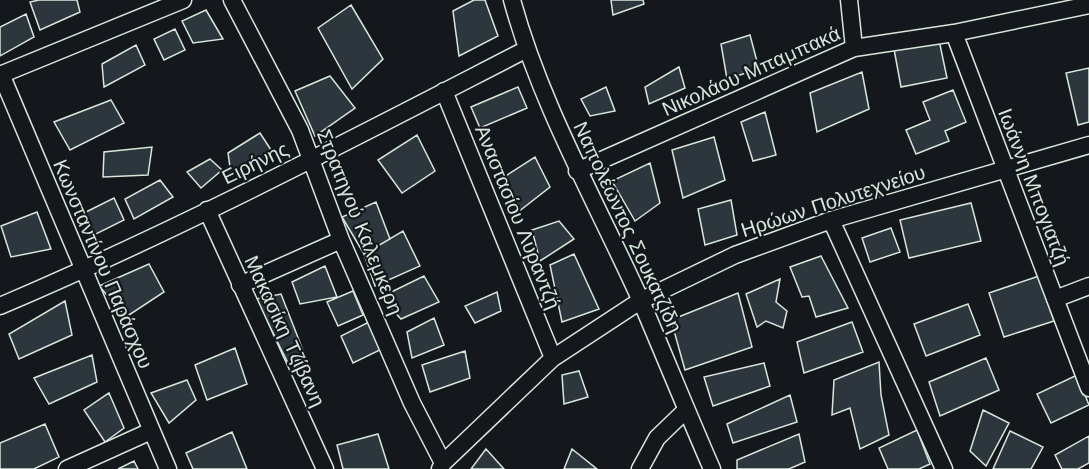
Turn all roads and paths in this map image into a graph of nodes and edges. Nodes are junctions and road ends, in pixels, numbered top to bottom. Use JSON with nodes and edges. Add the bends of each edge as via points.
{"nodes":[{"id":1,"x":183,"y":0,"type":"edge"},
{"id":2,"x":232,"y":0,"type":"edge"},
{"id":3,"x":512,"y":0,"type":"edge"},
{"id":4,"x":849,"y":0,"type":"edge"},
{"id":5,"x":1089,"y":6,"type":"edge"},
{"id":6,"x":954,"y":33,"type":"junction"},
{"id":7,"x":854,"y":48,"type":"junction"},
{"id":8,"x":525,"y":50,"type":"junction"},
{"id":9,"x":1,"y":75,"type":"edge"},
{"id":10,"x":444,"y":91,"type":"junction"},
{"id":11,"x":1089,"y":145,"type":"edge"},
{"id":12,"x":309,"y":160,"type":"junction"},
{"id":13,"x":577,"y":171,"type":"junction"},
{"id":14,"x":1005,"y":171,"type":"junction"},
{"id":15,"x":207,"y":210,"type":"junction"},
{"id":16,"x":831,"y":220,"type":"junction"},
{"id":17,"x":341,"y":240,"type":"junction"},
{"id":18,"x":82,"y":271,"type":"junction"},
{"id":19,"x":240,"y":285,"type":"junction"},
{"id":20,"x":1089,"y":286,"type":"edge"},
{"id":21,"x":1055,"y":299,"type":"junction"},
{"id":22,"x":640,"y":301,"type":"junction"},
{"id":23,"x":0,"y":306,"type":"edge"},
{"id":24,"x":553,"y":358,"type":"junction"},
{"id":25,"x":1089,"y":388,"type":"edge"},
{"id":26,"x":686,"y":410,"type":"junction"},
{"id":27,"x":151,"y":431,"type":"junction"},
{"id":28,"x":442,"y":466,"type":"edge"},
{"id":29,"x":67,"y":469,"type":"edge"},
{"id":30,"x":168,"y":469,"type":"edge"},
{"id":31,"x":325,"y":469,"type":"edge"},
{"id":32,"x":640,"y":469,"type":"edge"},
{"id":33,"x":712,"y":469,"type":"edge"},
{"id":34,"x":944,"y":469,"type":"edge"}],
"edges":[{"from":1,"to":9,"type":"street"},
{"from":2,"to":12,"type":"street","name":"Στρατηγού Καλεμκερη","via":[[300,130]]},
{"from":3,"to":8,"type":"street","name":"Ναπολέωντος Σουκατζίδη"},
{"from":4,"to":7,"type":"street"},
{"from":5,"to":6,"type":"street","name":"Νικολάου Μπαμπακά"},
{"from":6,"to":7,"type":"street","name":"Νικολάου Μπαμπακά"},
{"from":6,"to":14,"type":"street","name":"Ιωάννη Μπογιατζή"},
{"from":7,"to":13,"type":"street","name":"Νικολάου Μπαμπακά"},
{"from":8,"to":10,"type":"street","name":"Ειρήνης"},
{"from":8,"to":13,"type":"street","name":"Ναπολέωντος Σουκατζίδη"},
{"from":9,"to":18,"type":"street","name":"Κωνσταντίνου Παράσχου"},
{"from":10,"to":12,"type":"street","name":"Ειρήνης"},
{"from":10,"to":24,"type":"street","name":"Αναστασίου Λυραντζή"},
{"from":11,"to":14,"type":"street","name":"Ηρώων Πολυτεχνείου"},
{"from":12,"to":15,"type":"street","name":"Ειρήνης"},
{"from":12,"to":17,"type":"street","name":"Στρατηγού Καλεμκερη"},
{"from":13,"to":22,"type":"street","name":"Ναπολέωντος Σουκατζίδη"},
{"from":14,"to":16,"type":"street","name":"Ηρώων Πολυτεχνείου"},
{"from":14,"to":21,"type":"street","name":"Ιωάννη Μπογιατζή"},
{"from":15,"to":18,"type":"street","name":"Ειρήνης"},
{"from":15,"to":19,"type":"street","name":"Μακασίκη Τζίβανη"},
{"from":16,"to":22,"type":"street","name":"Ηρώων Πολυτεχνείου","via":[[735,255]]},
{"from":16,"to":34,"type":"street"},
{"from":17,"to":19,"type":"street"},
{"from":17,"to":28,"type":"street","name":"Στρατηγού Καλεμκερη"},
{"from":18,"to":23,"type":"street","name":"Ειρήνης"},
{"from":18,"to":27,"type":"street","name":"Κωνσταντίνου Παράσχου"},
{"from":19,"to":31,"type":"street","name":"Μακασίκη Τζίβανη"},
{"from":20,"to":21,"type":"street"},
{"from":21,"to":25,"type":"street","name":"Ιωάννη Μπογιατζή"},
{"from":22,"to":24,"type":"street","name":"Ηρώων Πολυτεχνείου"},
{"from":22,"to":26,"type":"street","name":"Ναπολέωντος Σουκατζίδη"},
{"from":24,"to":28,"type":"street","name":"Ηρώων Πολυτεχνείου"},
{"from":26,"to":32,"type":"street","via":[[657,438]]},
{"from":26,"to":33,"type":"street","name":"Ναπολέωντος Σουκατζίδη"},
{"from":27,"to":29,"type":"street"},
{"from":27,"to":30,"type":"street","name":"Κωνσταντίνου Παράσχου"}]}
